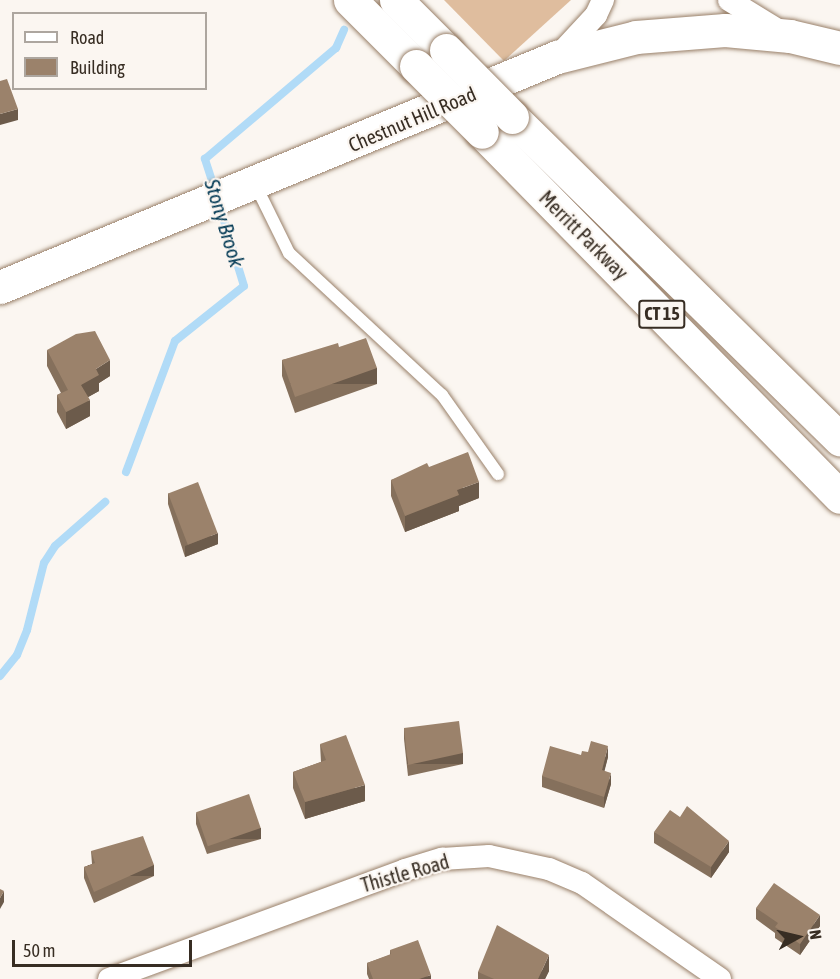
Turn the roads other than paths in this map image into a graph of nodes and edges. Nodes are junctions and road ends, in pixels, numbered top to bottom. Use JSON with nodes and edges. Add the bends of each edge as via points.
{"nodes":[{"id":1,"x":350,"y":0,"type":"edge"},
{"id":2,"x":396,"y":0,"type":"edge"},
{"id":3,"x":603,"y":0,"type":"edge"},
{"id":4,"x":729,"y":0,"type":"edge"},
{"id":5,"x":790,"y":36,"type":"junction"},
{"id":6,"x":840,"y":48,"type":"edge"},
{"id":7,"x":557,"y":57,"type":"junction"},
{"id":8,"x":252,"y":185,"type":"junction"},
{"id":9,"x":0,"y":287,"type":"edge"},
{"id":10,"x":840,"y":439,"type":"edge"},
{"id":11,"x":498,"y":474,"type":"dead end"},
{"id":12,"x":840,"y":497,"type":"edge"},
{"id":13,"x":109,"y":979,"type":"edge"},
{"id":14,"x":720,"y":979,"type":"edge"}],
"edges":[{"from":1,"to":12,"type":"main road","name":"Merritt Parkway","number":"CT 15","bridge":true},
{"from":2,"to":10,"type":"main road","name":"Merritt Parkway","number":"CT 15","bridge":true},
{"from":3,"to":7,"type":"street","via":[[596,15]]},
{"from":4,"to":5,"type":"street"},
{"from":5,"to":6,"type":"main road","name":"Chestnut Hill Road"},
{"from":5,"to":7,"type":"main road","name":"Chestnut Hill Road","via":[[724,30],[664,34],[606,43]]},
{"from":7,"to":8,"type":"main road","name":"Chestnut Hill Road"},
{"from":8,"to":9,"type":"main road","name":"Chestnut Hill Road"},
{"from":8,"to":11,"type":"lane","via":[[289,252],[442,395]]},
{"from":13,"to":14,"type":"street","name":"Thistle Road","via":[[405,870],[442,859],[489,856],[549,869],[582,883]]}]}
